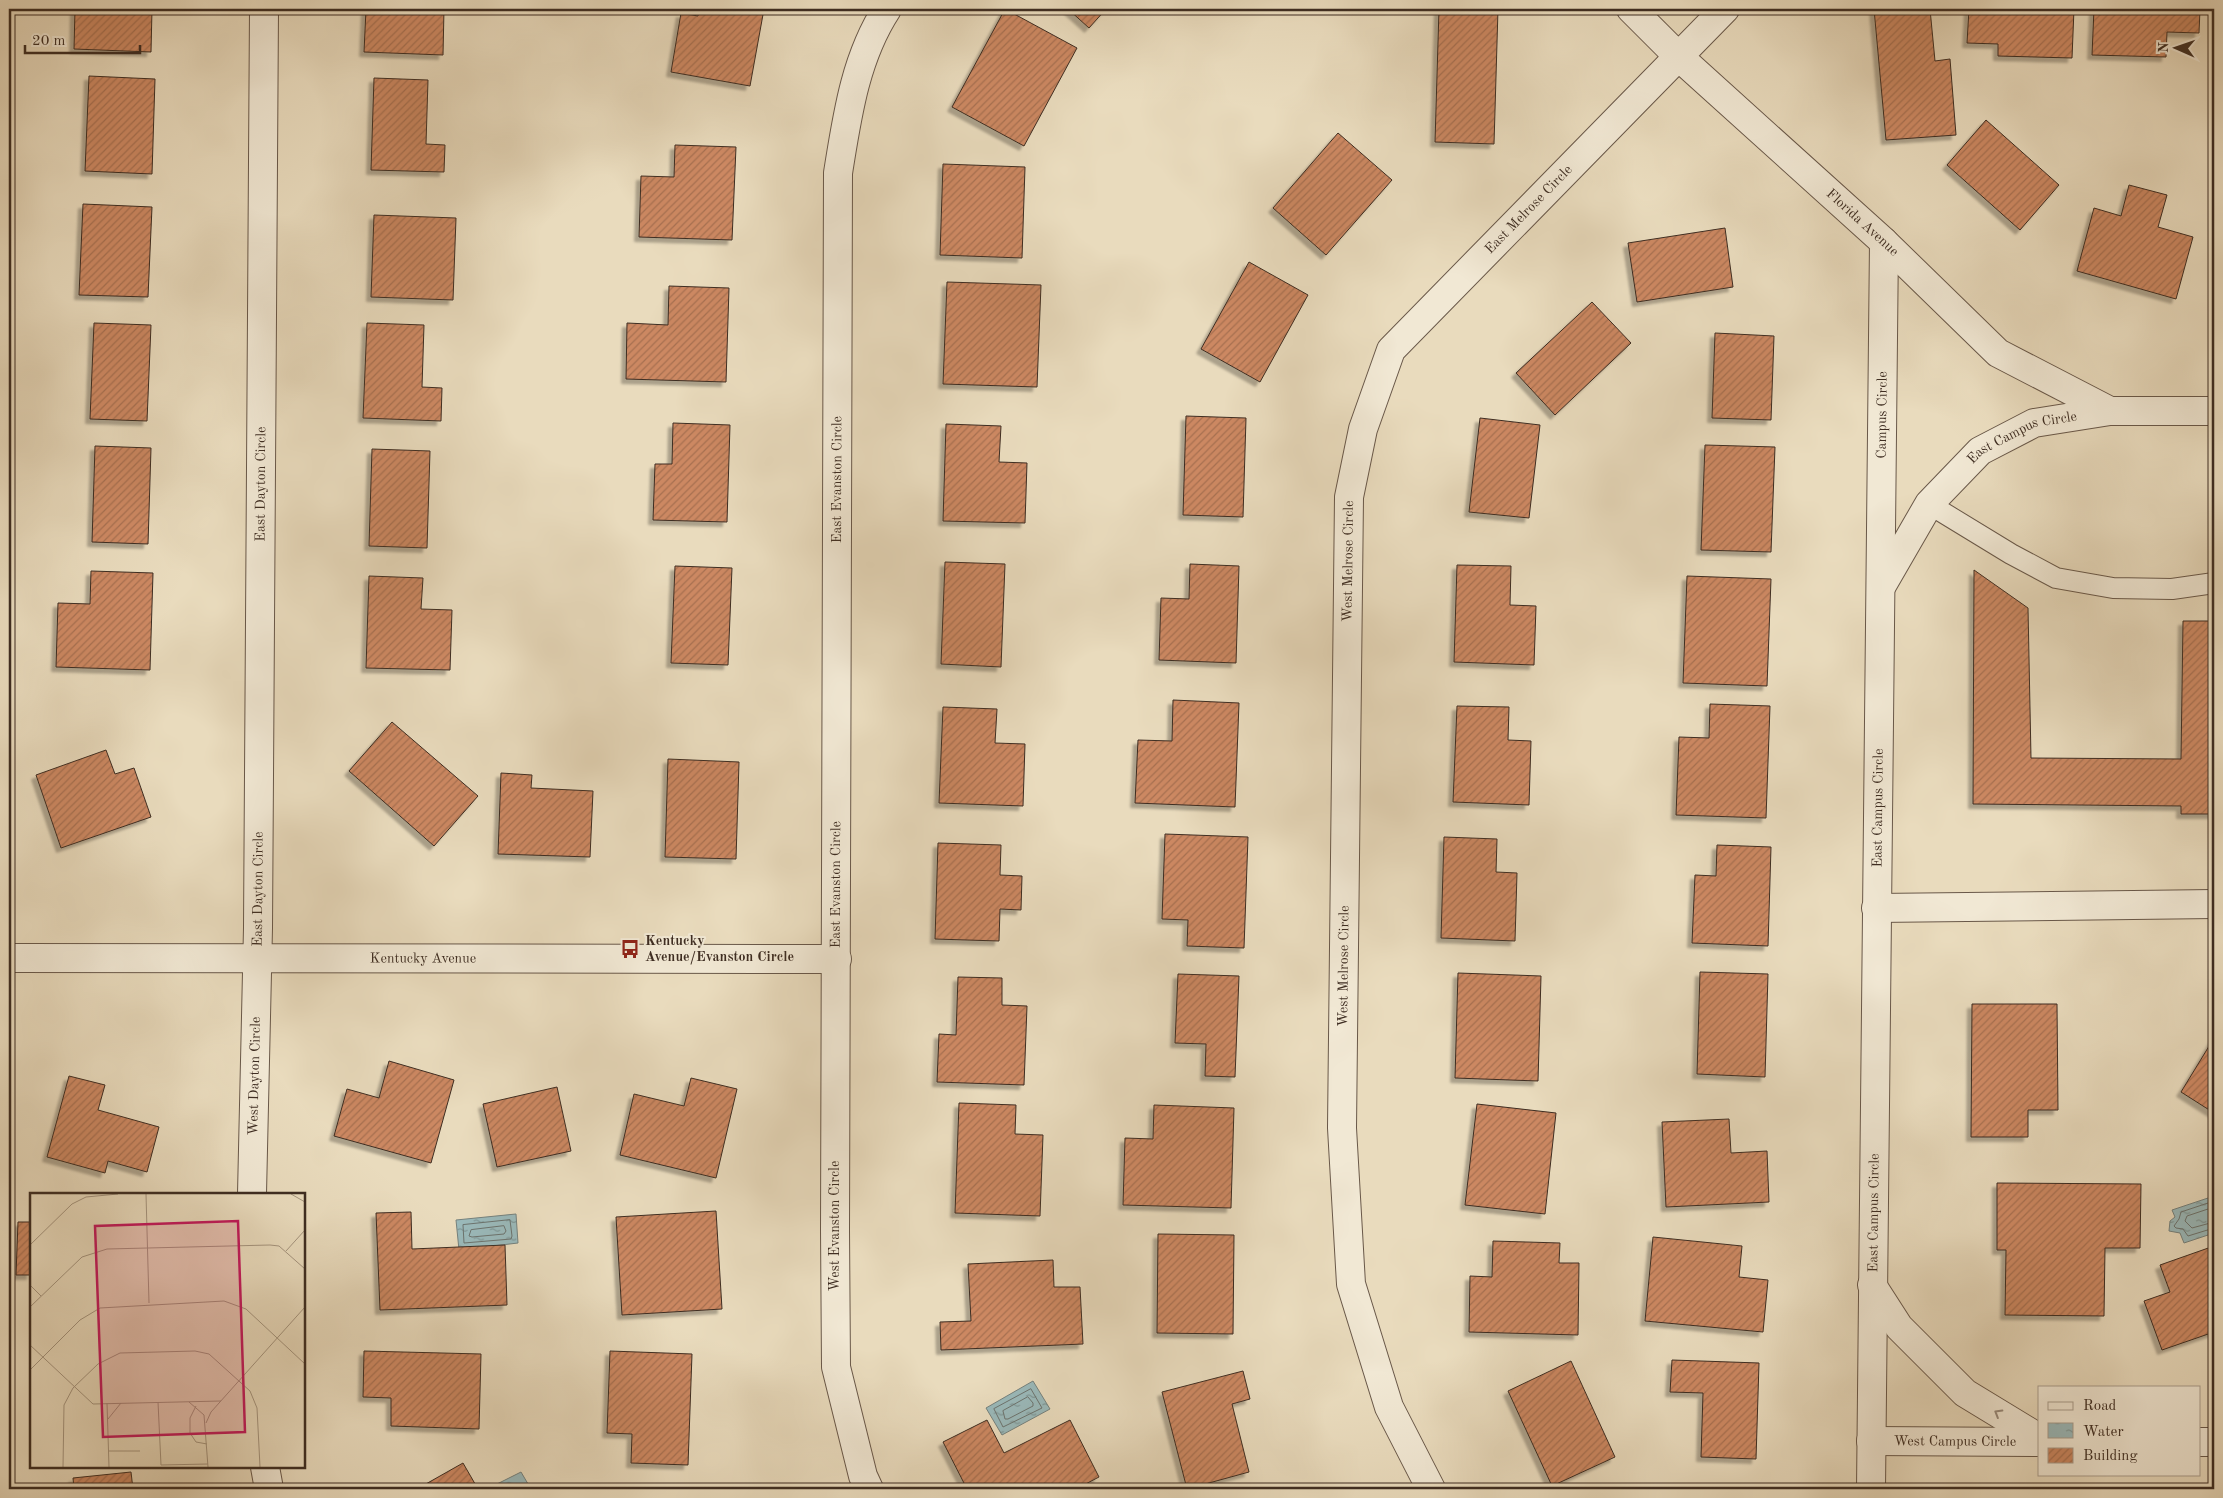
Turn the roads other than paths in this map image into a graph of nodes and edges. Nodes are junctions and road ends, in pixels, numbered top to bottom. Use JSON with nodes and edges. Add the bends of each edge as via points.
{"nodes":[{"id":1,"x":264,"y":9,"type":"edge"},
{"id":2,"x":887,"y":9,"type":"edge"},
{"id":3,"x":1631,"y":9,"type":"edge"},
{"id":4,"x":1725,"y":9,"type":"edge"},
{"id":5,"x":1678,"y":56,"type":"junction"},
{"id":6,"x":1884,"y":242,"type":"junction"},
{"id":7,"x":2214,"y":411,"type":"edge"},
{"id":8,"x":2110,"y":412,"type":"junction"},
{"id":9,"x":1362,"y":429,"type":"joint"},
{"id":10,"x":1929,"y":504,"type":"junction"},
{"id":11,"x":2214,"y":582,"type":"edge"},
{"id":12,"x":1880,"y":588,"type":"junction"},
{"id":13,"x":2214,"y":904,"type":"edge"},
{"id":14,"x":1876,"y":908,"type":"junction"},
{"id":15,"x":9,"y":958,"type":"edge"},
{"id":16,"x":257,"y":958,"type":"junction"},
{"id":17,"x":837,"y":959,"type":"junction"},
{"id":18,"x":252,"y":1193,"type":"edge"},
{"id":19,"x":1872,"y":1285,"type":"junction"},
{"id":20,"x":2038,"y":1439,"type":"edge"},
{"id":21,"x":2038,"y":1440,"type":"edge"},
{"id":22,"x":1870,"y":1441,"type":"junction"},
{"id":23,"x":2200,"y":1442,"type":"edge"},
{"id":24,"x":2214,"y":1442,"type":"edge"},
{"id":25,"x":265,"y":1468,"type":"edge"},
{"id":26,"x":269,"y":1489,"type":"edge"},
{"id":27,"x":869,"y":1489,"type":"edge"},
{"id":28,"x":1432,"y":1489,"type":"edge"},
{"id":29,"x":1871,"y":1489,"type":"edge"}],
"edges":[{"from":1,"to":16,"type":"street","name":"East Dayton Circle"},
{"from":2,"to":17,"type":"street","name":"East Evanston Circle","via":[[875,27],[852,93],[838,173]]},
{"from":3,"to":5,"type":"street","name":"Florida Avenue"},
{"from":4,"to":5,"type":"street","name":"East Melrose Circle"},
{"from":5,"to":6,"type":"street","name":"Florida Avenue"},
{"from":5,"to":9,"type":"street","name":"East Melrose Circle","via":[[1391,350]]},
{"from":6,"to":8,"type":"street","name":"Florida Avenue","via":[[1998,353]]},
{"from":6,"to":12,"type":"street","name":"Campus Circle"},
{"from":7,"to":8,"type":"street","name":"East Campus Circle"},
{"from":8,"to":10,"type":"street","name":"East Campus Circle","via":[[2034,423],[1980,451]]},
{"from":9,"to":28,"type":"street","name":"West Melrose Circle","via":[[1349,496],[1342,1128],[1351,1284],[1389,1407]]},
{"from":10,"to":11,"type":"lane","via":[[2056,578],[2113,588],[2172,589]]},
{"from":10,"to":12,"type":"street","name":"East Campus Circle"},
{"from":12,"to":14,"type":"street","name":"East Campus Circle"},
{"from":13,"to":14,"type":"street"},
{"from":14,"to":19,"type":"street","name":"East Campus Circle"},
{"from":15,"to":16,"type":"street","name":"Kentucky Avenue"},
{"from":16,"to":17,"type":"street","name":"Kentucky Avenue"},
{"from":16,"to":18,"type":"street","name":"West Dayton Circle"},
{"from":17,"to":27,"type":"street","name":"West Evanston Circle","via":[[836,1366]]},
{"from":20,"to":19,"type":"street","one_way":true,"via":[[1965,1393],[1899,1327]]},
{"from":19,"to":22,"type":"street","name":"East Campus Circle"},
{"from":21,"to":22,"type":"street","name":"West Campus Circle"},
{"from":22,"to":29,"type":"street","name":"East Campus Circle"},
{"from":23,"to":24,"type":"street"},
{"from":25,"to":26,"type":"street"}]}
